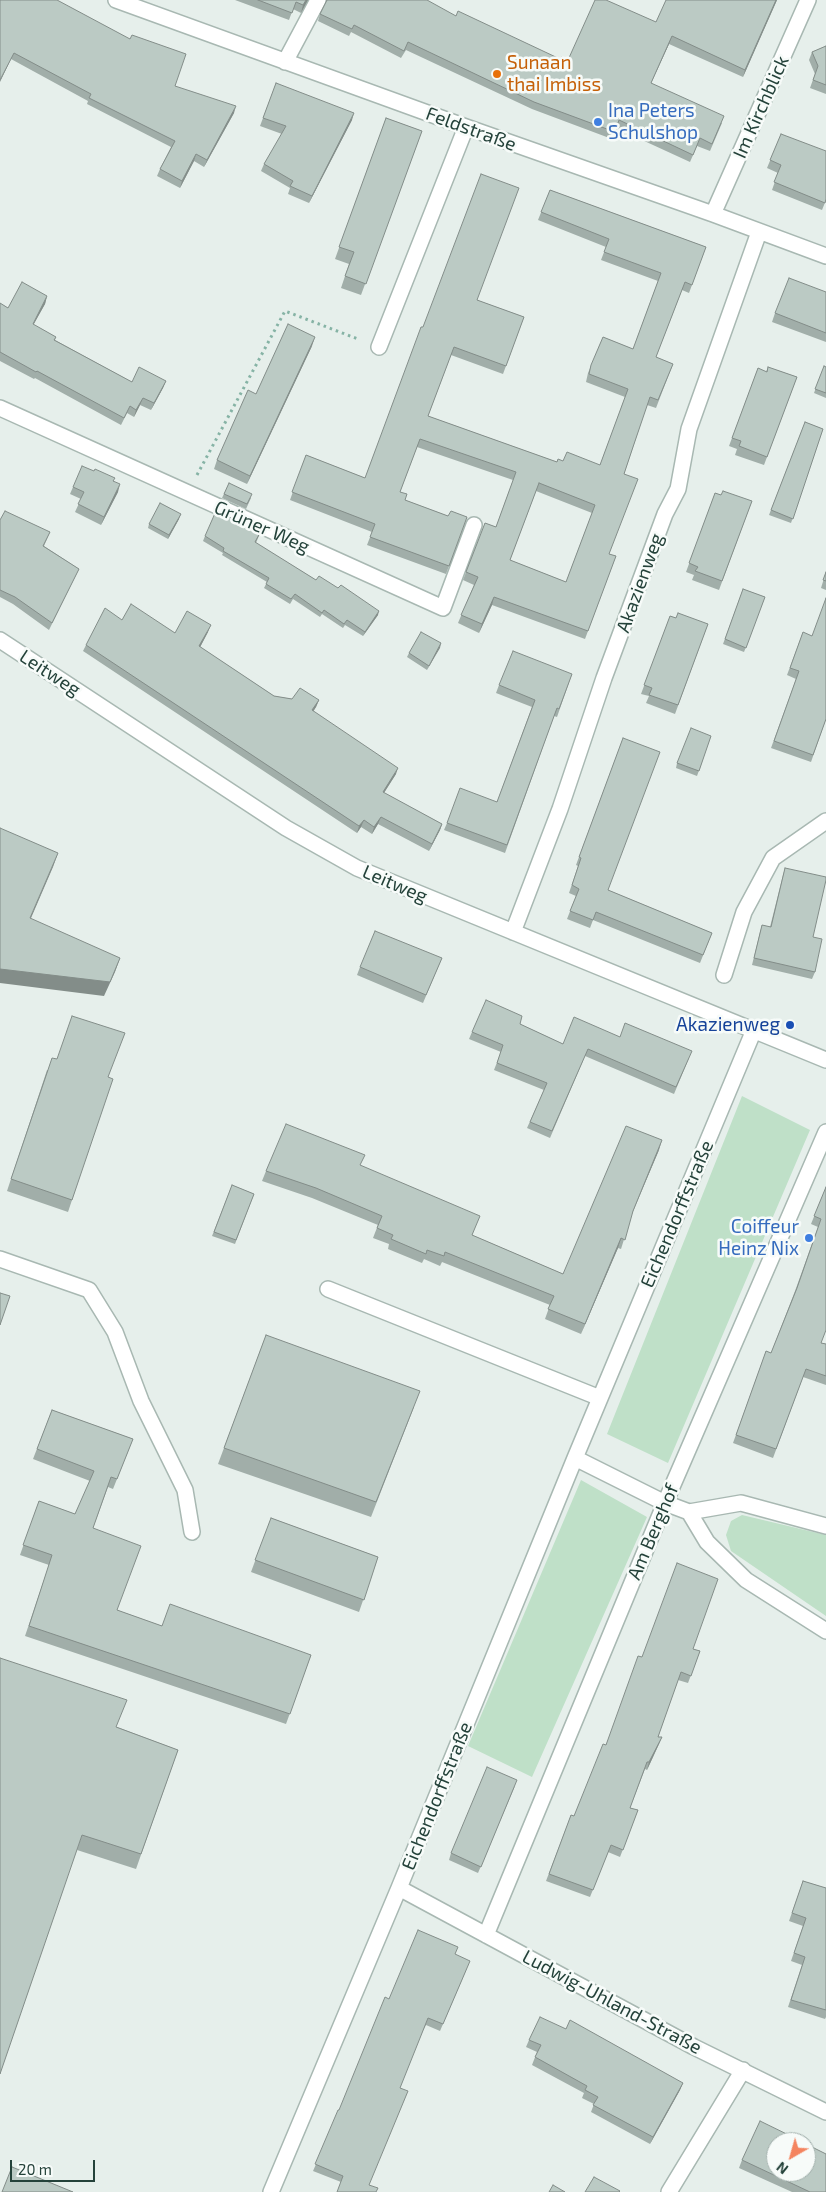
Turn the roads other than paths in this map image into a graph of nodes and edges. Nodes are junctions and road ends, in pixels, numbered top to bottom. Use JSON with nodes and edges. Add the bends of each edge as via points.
{"nodes":[{"id":1,"x":116,"y":0,"type":"edge"},
{"id":2,"x":318,"y":0,"type":"edge"},
{"id":3,"x":808,"y":0,"type":"edge"},
{"id":4,"x":286,"y":62,"type":"junction"},
{"id":5,"x":466,"y":127,"type":"junction"},
{"id":6,"x":714,"y":214,"type":"junction"},
{"id":7,"x":759,"y":232,"type":"junction"},
{"id":8,"x":826,"y":256,"type":"edge"},
{"id":9,"x":379,"y":347,"type":"road end"},
{"id":10,"x":0,"y":408,"type":"edge"},
{"id":11,"x":474,"y":525,"type":"dead end"},
{"id":12,"x":0,"y":640,"type":"edge"},
{"id":13,"x":826,"y":821,"type":"edge"},
{"id":14,"x":513,"y":932,"type":"junction"},
{"id":15,"x":724,"y":975,"type":"dead end"},
{"id":16,"x":754,"y":1030,"type":"junction"},
{"id":17,"x":826,"y":1060,"type":"edge"},
{"id":18,"x":826,"y":1132,"type":"edge"},
{"id":19,"x":0,"y":1258,"type":"edge"},
{"id":20,"x":328,"y":1289,"type":"dead end"},
{"id":21,"x":600,"y":1398,"type":"junction"},
{"id":22,"x":575,"y":1458,"type":"junction"},
{"id":23,"x":665,"y":1503,"type":"junction"},
{"id":24,"x":689,"y":1512,"type":"junction"},
{"id":25,"x":826,"y":1526,"type":"edge"},
{"id":26,"x":192,"y":1532,"type":"dead end"},
{"id":27,"x":826,"y":1631,"type":"edge"},
{"id":28,"x":399,"y":1888,"type":"junction"},
{"id":29,"x":486,"y":1935,"type":"junction"},
{"id":30,"x":742,"y":2070,"type":"junction"},
{"id":31,"x":826,"y":2112,"type":"edge"},
{"id":32,"x":271,"y":2192,"type":"edge"},
{"id":33,"x":669,"y":2192,"type":"edge"}],
"edges":[{"from":1,"to":4,"type":"street","name":"Feldstraße"},
{"from":2,"to":4,"type":"street"},
{"from":3,"to":6,"type":"street","name":"Im Kirchblick"},
{"from":4,"to":5,"type":"street","name":"Feldstraße"},
{"from":5,"to":6,"type":"street","name":"Feldstraße"},
{"from":5,"to":9,"type":"street"},
{"from":6,"to":7,"type":"street","name":"Feldstraße"},
{"from":7,"to":8,"type":"street","name":"Feldstraße"},
{"from":7,"to":14,"type":"street","name":"Akazienweg","via":[[689,429],[678,489],[665,514]]},
{"from":10,"to":11,"type":"street","name":"Grüner Weg","via":[[443,608]]},
{"from":12,"to":14,"type":"street","name":"Leitweg","via":[[286,828],[357,868]]},
{"from":13,"to":15,"type":"street","via":[[773,858],[744,912]]},
{"from":14,"to":16,"type":"street","name":"Leitweg"},
{"from":16,"to":17,"type":"street","name":"Leitweg"},
{"from":16,"to":21,"type":"street","name":"Eichendorffstraße"},
{"from":18,"to":23,"type":"street","name":"Am Berghof"},
{"from":19,"to":26,"type":"street","via":[[89,1290],[115,1332],[141,1401],[185,1490]]},
{"from":20,"to":21,"type":"street"},
{"from":21,"to":22,"type":"street","name":"Eichendorffstraße"},
{"from":22,"to":23,"type":"street"},
{"from":22,"to":28,"type":"street","name":"Eichendorffstraße"},
{"from":23,"to":24,"type":"street"},
{"from":23,"to":29,"type":"street","name":"Am Berghof"},
{"from":24,"to":25,"type":"street","via":[[741,1503]]},
{"from":24,"to":27,"type":"street","via":[[707,1542],[746,1580]]},
{"from":28,"to":29,"type":"street","name":"Ludwig-Uhland-Straße"},
{"from":28,"to":32,"type":"street","name":"Eichendorffstraße"},
{"from":29,"to":30,"type":"street","name":"Ludwig-Uhland-Straße"},
{"from":30,"to":31,"type":"street","name":"Ludwig-Uhland-Straße"},
{"from":30,"to":33,"type":"street"}]}
